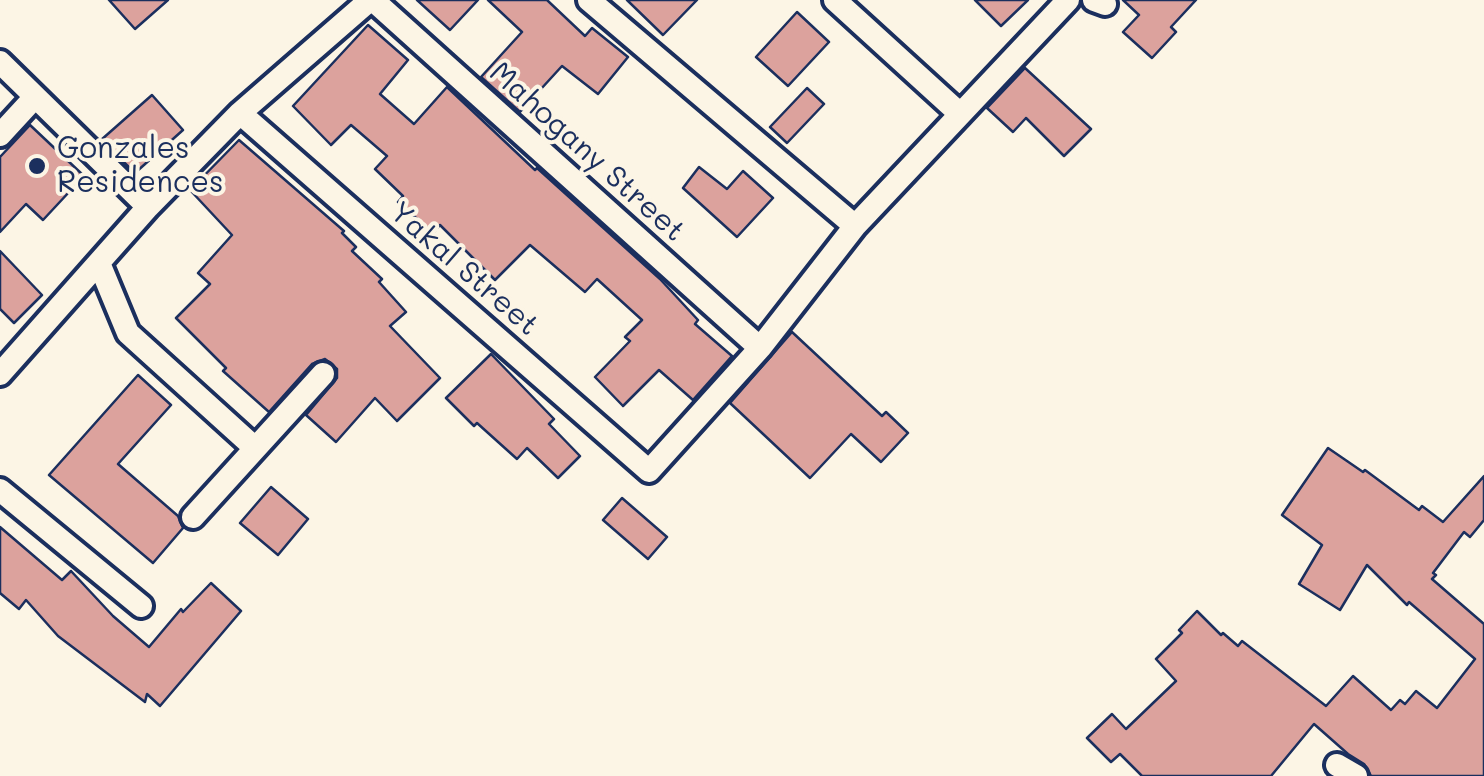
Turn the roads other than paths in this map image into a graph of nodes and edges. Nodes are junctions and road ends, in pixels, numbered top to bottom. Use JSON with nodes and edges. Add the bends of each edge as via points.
{"nodes":[{"id":1,"x":372,"y":0,"type":"edge"},
{"id":2,"x":589,"y":0,"type":"edge"},
{"id":3,"x":835,"y":0,"type":"edge"},
{"id":4,"x":1068,"y":0,"type":"edge"},
{"id":5,"x":0,"y":62,"type":"edge"},
{"id":6,"x":35,"y":97,"type":"junction"},
{"id":7,"x":240,"y":112,"type":"junction"},
{"id":8,"x":958,"y":113,"type":"junction"},
{"id":9,"x":0,"y":135,"type":"edge"},
{"id":10,"x":148,"y":207,"type":"junction"},
{"id":11,"x":854,"y":226,"type":"junction"},
{"id":12,"x":98,"y":263,"type":"junction"},
{"id":13,"x":760,"y":348,"type":"junction"},
{"id":14,"x":0,"y":374,"type":"edge"},
{"id":15,"x":323,"y":374,"type":"dead end"},
{"id":16,"x":255,"y":448,"type":"junction"},
{"id":17,"x":0,"y":490,"type":"edge"},
{"id":18,"x":193,"y":517,"type":"dead end"},
{"id":19,"x":141,"y":606,"type":"dead end"}],
"edges":[{"from":1,"to":7,"type":"street"},
{"from":1,"to":13,"type":"street","name":"Mahogany Street"},
{"from":2,"to":11,"type":"street"},
{"from":3,"to":8,"type":"street"},
{"from":4,"to":8,"type":"street"},
{"from":5,"to":6,"type":"street"},
{"from":6,"to":9,"type":"street"},
{"from":6,"to":10,"type":"street"},
{"from":7,"to":10,"type":"street"},
{"from":7,"to":13,"type":"street","name":"Yakal Street","via":[[649,471]]},
{"from":8,"to":11,"type":"street"},
{"from":10,"to":12,"type":"street"},
{"from":11,"to":13,"type":"street"},
{"from":12,"to":14,"type":"street"},
{"from":12,"to":16,"type":"street","via":[[128,333]]},
{"from":15,"to":16,"type":"street"},
{"from":16,"to":18,"type":"street"},
{"from":17,"to":19,"type":"street"}]}
